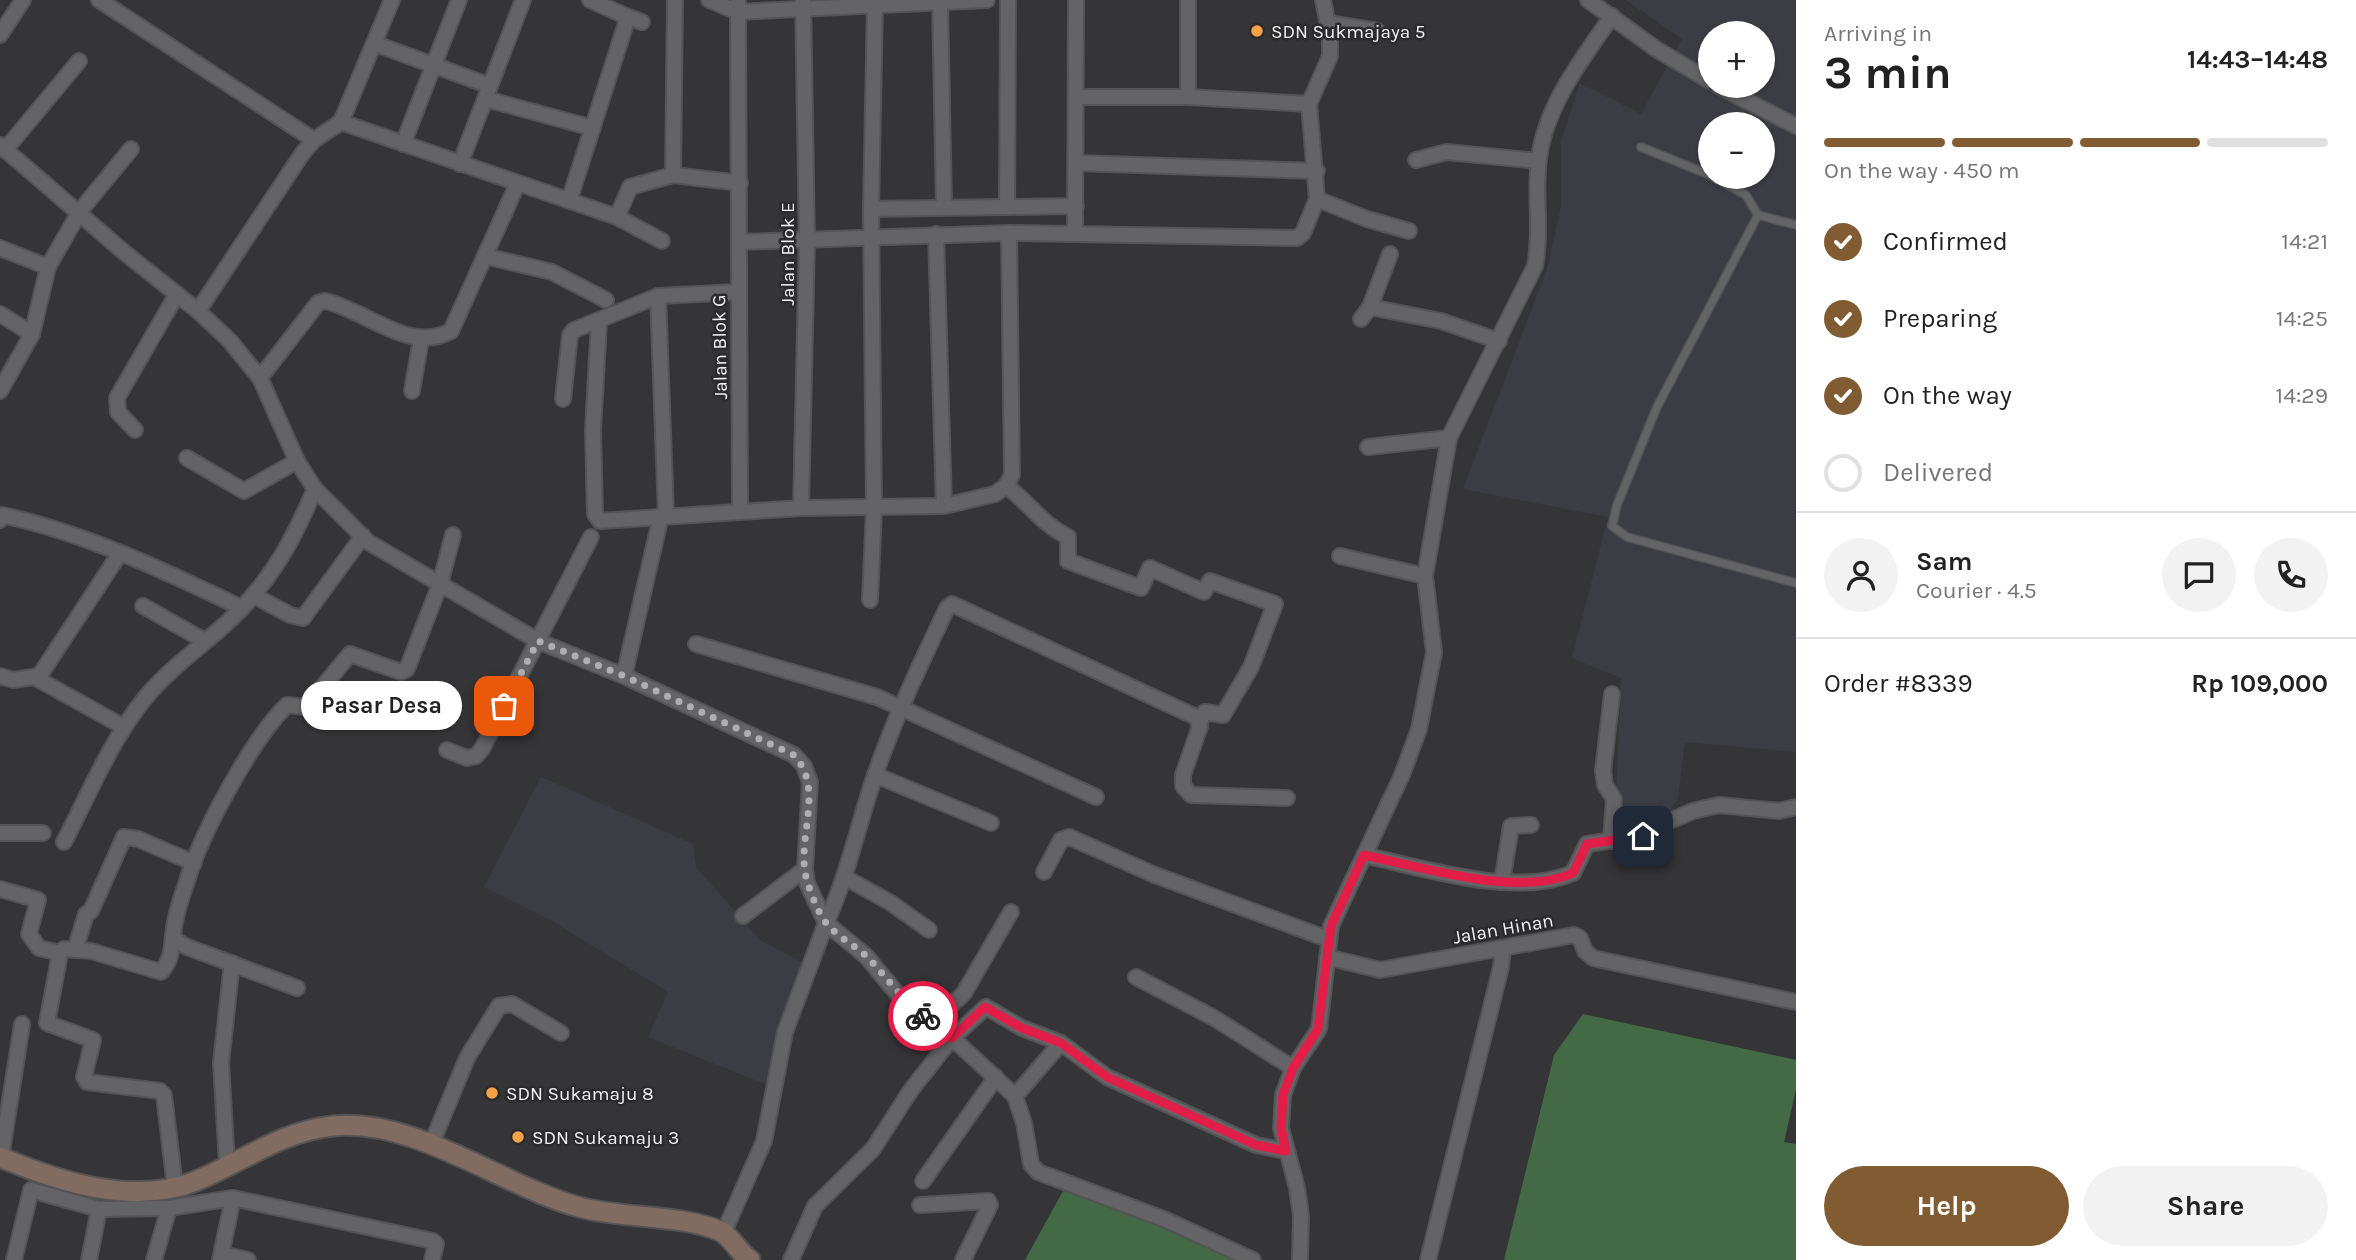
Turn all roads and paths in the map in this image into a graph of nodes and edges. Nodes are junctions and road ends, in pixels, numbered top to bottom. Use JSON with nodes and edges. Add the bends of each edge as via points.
{"nodes":[{"id":1,"x":23,"y":0,"type":"edge"},
{"id":2,"x":99,"y":0,"type":"edge"},
{"id":3,"x":392,"y":0,"type":"edge"},
{"id":4,"x":459,"y":0,"type":"edge"},
{"id":5,"x":523,"y":0,"type":"edge"},
{"id":6,"x":590,"y":0,"type":"edge"},
{"id":7,"x":675,"y":0,"type":"edge"},
{"id":8,"x":709,"y":0,"type":"edge"},
{"id":9,"x":987,"y":0,"type":"edge"},
{"id":10,"x":1009,"y":0,"type":"edge"},
{"id":11,"x":1076,"y":0,"type":"edge"},
{"id":12,"x":1188,"y":0,"type":"edge"},
{"id":13,"x":1323,"y":0,"type":"edge"},
{"id":14,"x":1588,"y":0,"type":"edge"},
{"id":15,"x":940,"y":1,"type":"edge"},
{"id":16,"x":803,"y":4,"type":"edge"},
{"id":17,"x":875,"y":4,"type":"junction"},
{"id":18,"x":738,"y":6,"type":"edge"},
{"id":19,"x":1612,"y":16,"type":"junction"},
{"id":20,"x":1328,"y":23,"type":"junction"},
{"id":21,"x":1377,"y":32,"type":"dead end"},
{"id":22,"x":0,"y":35,"type":"edge"},
{"id":23,"x":376,"y":44,"type":"junction"},
{"id":24,"x":79,"y":61,"type":"dead end"},
{"id":25,"x":434,"y":66,"type":"junction"},
{"id":26,"x":1698,"y":74,"type":"edge"},
{"id":27,"x":488,"y":93,"type":"junction"},
{"id":28,"x":1076,"y":97,"type":"junction"},
{"id":29,"x":1188,"y":97,"type":"junction"},
{"id":30,"x":1741,"y":98,"type":"edge"},
{"id":31,"x":1309,"y":104,"type":"junction"},
{"id":32,"x":341,"y":122,"type":"junction"},
{"id":33,"x":1796,"y":126,"type":"edge"},
{"id":34,"x":593,"y":128,"type":"junction"},
{"id":35,"x":314,"y":140,"type":"junction"},
{"id":36,"x":403,"y":144,"type":"junction"},
{"id":37,"x":1642,"y":146,"type":"dead end"},
{"id":38,"x":3,"y":148,"type":"edge"},
{"id":39,"x":131,"y":149,"type":"dead end"},
{"id":40,"x":1416,"y":160,"type":"dead end"},
{"id":41,"x":1538,"y":161,"type":"junction"},
{"id":42,"x":1077,"y":163,"type":"junction"},
{"id":43,"x":460,"y":164,"type":"junction"},
{"id":44,"x":1698,"y":170,"type":"edge"},
{"id":45,"x":1317,"y":171,"type":"junction"},
{"id":46,"x":673,"y":175,"type":"junction"},
{"id":47,"x":740,"y":183,"type":"junction"},
{"id":48,"x":517,"y":185,"type":"junction"},
{"id":49,"x":1735,"y":189,"type":"edge"},
{"id":50,"x":1317,"y":198,"type":"junction"},
{"id":51,"x":569,"y":201,"type":"junction"},
{"id":52,"x":1076,"y":206,"type":"junction"},
{"id":53,"x":944,"y":207,"type":"junction"},
{"id":54,"x":1007,"y":207,"type":"junction"},
{"id":55,"x":872,"y":209,"type":"junction"},
{"id":56,"x":80,"y":211,"type":"junction"},
{"id":57,"x":1758,"y":215,"type":"junction"},
{"id":58,"x":617,"y":216,"type":"junction"},
{"id":59,"x":1796,"y":225,"type":"edge"},
{"id":60,"x":1409,"y":231,"type":"dead end"},
{"id":61,"x":1009,"y":233,"type":"junction"},
{"id":62,"x":1075,"y":233,"type":"junction"},
{"id":63,"x":936,"y":234,"type":"junction"},
{"id":64,"x":873,"y":236,"type":"junction"},
{"id":65,"x":662,"y":241,"type":"dead end"},
{"id":66,"x":739,"y":242,"type":"junction"},
{"id":67,"x":807,"y":242,"type":"junction"},
{"id":68,"x":0,"y":248,"type":"edge"},
{"id":69,"x":1390,"y":254,"type":"dead end"},
{"id":70,"x":485,"y":256,"type":"junction"},
{"id":71,"x":48,"y":267,"type":"junction"},
{"id":72,"x":738,"y":292,"type":"junction"},
{"id":73,"x":177,"y":294,"type":"junction"},
{"id":74,"x":658,"y":296,"type":"junction"},
{"id":75,"x":606,"y":300,"type":"dead end"},
{"id":76,"x":1370,"y":307,"type":"junction"},
{"id":77,"x":198,"y":311,"type":"junction"},
{"id":78,"x":0,"y":314,"type":"edge"},
{"id":79,"x":1361,"y":320,"type":"dead end"},
{"id":80,"x":598,"y":322,"type":"junction"},
{"id":81,"x":32,"y":334,"type":"junction"},
{"id":82,"x":421,"y":339,"type":"junction"},
{"id":83,"x":1499,"y":341,"type":"junction"},
{"id":84,"x":260,"y":378,"type":"junction"},
{"id":85,"x":0,"y":391,"type":"edge"},
{"id":86,"x":412,"y":391,"type":"dead end"},
{"id":87,"x":563,"y":399,"type":"dead end"},
{"id":88,"x":135,"y":430,"type":"dead end"},
{"id":89,"x":1449,"y":438,"type":"junction"},
{"id":90,"x":1368,"y":447,"type":"dead end"},
{"id":91,"x":187,"y":458,"type":"dead end"},
{"id":92,"x":297,"y":461,"type":"junction"},
{"id":93,"x":1006,"y":486,"type":"junction"},
{"id":94,"x":315,"y":489,"type":"junction"},
{"id":95,"x":944,"y":506,"type":"junction"},
{"id":96,"x":801,"y":508,"type":"junction"},
{"id":97,"x":874,"y":509,"type":"junction"},
{"id":98,"x":740,"y":511,"type":"junction"},
{"id":99,"x":663,"y":516,"type":"junction"},
{"id":100,"x":0,"y":520,"type":"edge"},
{"id":101,"x":453,"y":535,"type":"dead end"},
{"id":102,"x":363,"y":536,"type":"junction"},
{"id":103,"x":591,"y":537,"type":"dead end"},
{"id":104,"x":120,"y":553,"type":"junction"},
{"id":105,"x":1340,"y":556,"type":"dead end"},
{"id":106,"x":1425,"y":576,"type":"junction"},
{"id":107,"x":1796,"y":583,"type":"edge"},
{"id":108,"x":440,"y":584,"type":"junction"},
{"id":109,"x":253,"y":595,"type":"junction"},
{"id":110,"x":870,"y":600,"type":"dead end"},
{"id":111,"x":144,"y":606,"type":"dead end"},
{"id":112,"x":242,"y":608,"type":"junction"},
{"id":113,"x":205,"y":641,"type":"junction"},
{"id":114,"x":538,"y":641,"type":"junction"},
{"id":115,"x":696,"y":644,"type":"dead end"},
{"id":116,"x":0,"y":676,"type":"edge"},
{"id":117,"x":624,"y":676,"type":"junction"},
{"id":118,"x":38,"y":678,"type":"junction"},
{"id":119,"x":1612,"y":694,"type":"dead end"},
{"id":120,"x":900,"y":708,"type":"junction"},
{"id":121,"x":1200,"y":720,"type":"junction"},
{"id":122,"x":124,"y":727,"type":"junction"},
{"id":123,"x":447,"y":750,"type":"dead end"},
{"id":124,"x":875,"y":775,"type":"junction"},
{"id":125,"x":1096,"y":797,"type":"dead end"},
{"id":126,"x":1287,"y":798,"type":"dead end"},
{"id":127,"x":1796,"y":807,"type":"edge"},
{"id":128,"x":991,"y":823,"type":"dead end"},
{"id":129,"x":1531,"y":825,"type":"dead end"},
{"id":130,"x":0,"y":833,"type":"edge"},
{"id":131,"x":43,"y":833,"type":"dead end"},
{"id":132,"x":1611,"y":841,"type":"junction"},
{"id":133,"x":64,"y":842,"type":"dead end"},
{"id":134,"x":1364,"y":855,"type":"junction"},
{"id":135,"x":194,"y":863,"type":"junction"},
{"id":136,"x":805,"y":869,"type":"junction"},
{"id":137,"x":1044,"y":872,"type":"dead end"},
{"id":138,"x":846,"y":878,"type":"junction"},
{"id":139,"x":1502,"y":882,"type":"junction"},
{"id":140,"x":0,"y":888,"type":"edge"},
{"id":141,"x":1011,"y":912,"type":"dead end"},
{"id":142,"x":743,"y":916,"type":"dead end"},
{"id":143,"x":826,"y":923,"type":"junction"},
{"id":144,"x":929,"y":930,"type":"dead end"},
{"id":145,"x":1328,"y":939,"type":"junction"},
{"id":146,"x":175,"y":940,"type":"junction"},
{"id":147,"x":1503,"y":948,"type":"junction"},
{"id":148,"x":67,"y":951,"type":"junction"},
{"id":149,"x":1327,"y":957,"type":"junction"},
{"id":150,"x":232,"y":963,"type":"junction"},
{"id":151,"x":1136,"y":977,"type":"dead end"},
{"id":152,"x":297,"y":988,"type":"dead end"},
{"id":153,"x":1796,"y":1002,"type":"edge"},
{"id":154,"x":23,"y":1024,"type":"dead end"},
{"id":155,"x":932,"y":1024,"type":"junction"},
{"id":156,"x":561,"y":1033,"type":"dead end"},
{"id":157,"x":952,"y":1038,"type":"junction"},
{"id":158,"x":1061,"y":1043,"type":"junction"},
{"id":159,"x":1293,"y":1068,"type":"junction"},
{"id":160,"x":996,"y":1077,"type":"junction"},
{"id":161,"x":1015,"y":1096,"type":"junction"},
{"id":162,"x":431,"y":1145,"type":"junction"},
{"id":163,"x":1286,"y":1151,"type":"junction"},
{"id":164,"x":0,"y":1158,"type":"edge"},
{"id":165,"x":227,"y":1164,"type":"junction"},
{"id":166,"x":923,"y":1181,"type":"dead end"},
{"id":167,"x":175,"y":1187,"type":"junction"},
{"id":168,"x":233,"y":1199,"type":"junction"},
{"id":169,"x":920,"y":1205,"type":"dead end"},
{"id":170,"x":169,"y":1208,"type":"junction"},
{"id":171,"x":99,"y":1209,"type":"junction"},
{"id":172,"x":723,"y":1232,"type":"junction"},
{"id":173,"x":221,"y":1257,"type":"edge"},
{"id":174,"x":14,"y":1260,"type":"edge"},
{"id":175,"x":89,"y":1260,"type":"edge"},
{"id":176,"x":154,"y":1260,"type":"edge"},
{"id":177,"x":248,"y":1260,"type":"edge"},
{"id":178,"x":432,"y":1260,"type":"edge"},
{"id":179,"x":750,"y":1260,"type":"edge"},
{"id":180,"x":791,"y":1260,"type":"edge"},
{"id":181,"x":962,"y":1260,"type":"edge"},
{"id":182,"x":1253,"y":1260,"type":"edge"},
{"id":183,"x":1300,"y":1260,"type":"edge"},
{"id":184,"x":1428,"y":1260,"type":"edge"}],
"edges":[{"from":1,"to":22,"type":"street"},
{"from":2,"to":35,"type":"street"},
{"from":3,"to":23,"type":"street"},
{"from":4,"to":25,"type":"street"},
{"from":5,"to":27,"type":"street"},
{"from":6,"to":34,"type":"street","via":[[635,20]]},
{"from":7,"to":46,"type":"street"},
{"from":8,"to":18,"type":"street"},
{"from":9,"to":15,"type":"street"},
{"from":10,"to":54,"type":"street"},
{"from":11,"to":28,"type":"street"},
{"from":12,"to":29,"type":"street"},
{"from":13,"to":20,"type":"street"},
{"from":14,"to":19,"type":"street"},
{"from":15,"to":17,"type":"street"},
{"from":15,"to":53,"type":"street"},
{"from":16,"to":17,"type":"street"},
{"from":16,"to":18,"type":"street"},
{"from":16,"to":67,"type":"street","name":"Jalan Blok E"},
{"from":17,"to":55,"type":"street"},
{"from":18,"to":47,"type":"street","name":"Jalan Blok G"},
{"from":19,"to":26,"type":"street"},
{"from":19,"to":41,"type":"street","via":[[1551,114]]},
{"from":20,"to":21,"type":"street"},
{"from":20,"to":31,"type":"street","via":[[1329,56]]},
{"from":23,"to":25,"type":"street"},
{"from":23,"to":32,"type":"street"},
{"from":24,"to":38,"type":"street"},
{"from":25,"to":27,"type":"street"},
{"from":25,"to":36,"type":"street"},
{"from":27,"to":34,"type":"street"},
{"from":27,"to":43,"type":"street"},
{"from":28,"to":29,"type":"street"},
{"from":28,"to":42,"type":"street"},
{"from":29,"to":31,"type":"street"},
{"from":30,"to":33,"type":"street"},
{"from":31,"to":45,"type":"street"},
{"from":32,"to":35,"type":"street"},
{"from":32,"to":36,"type":"street"},
{"from":34,"to":51,"type":"street"},
{"from":35,"to":77,"type":"street"},
{"from":36,"to":43,"type":"street"},
{"from":37,"to":44,"type":"lane"},
{"from":38,"to":56,"type":"street"},
{"from":39,"to":56,"type":"street"},
{"from":40,"to":41,"type":"street","via":[[1447,152]]},
{"from":41,"to":83,"type":"street","via":[[1535,266]]},
{"from":42,"to":45,"type":"street"},
{"from":42,"to":52,"type":"street"},
{"from":43,"to":48,"type":"street"},
{"from":45,"to":50,"type":"street"},
{"from":46,"to":47,"type":"street"},
{"from":46,"to":58,"type":"street","via":[[630,187]]},
{"from":47,"to":66,"type":"street","name":"Jalan Blok G"},
{"from":48,"to":51,"type":"street"},
{"from":48,"to":70,"type":"street"},
{"from":49,"to":57,"type":"lane","via":[[1746,195]]},
{"from":50,"to":60,"type":"street"},
{"from":50,"to":62,"type":"street","via":[[1303,233],[1289,239]]},
{"from":51,"to":58,"type":"street"},
{"from":52,"to":54,"type":"street"},
{"from":52,"to":62,"type":"street"},
{"from":53,"to":54,"type":"street"},
{"from":53,"to":55,"type":"street"},
{"from":55,"to":64,"type":"street"},
{"from":56,"to":71,"type":"street"},
{"from":56,"to":73,"type":"street"},
{"from":57,"to":59,"type":"lane"},
{"from":57,"to":107,"type":"lane","via":[[1657,407],[1612,526],[1627,537]]},
{"from":58,"to":65,"type":"street"},
{"from":61,"to":62,"type":"street"},
{"from":61,"to":63,"type":"street"},
{"from":61,"to":93,"type":"street","via":[[1013,413],[1012,475]]},
{"from":63,"to":64,"type":"street"},
{"from":63,"to":95,"type":"street"},
{"from":64,"to":67,"type":"street"},
{"from":64,"to":97,"type":"street"},
{"from":66,"to":67,"type":"street"},
{"from":66,"to":72,"type":"street","name":"Jalan Blok G"},
{"from":67,"to":96,"type":"street","name":"Jalan Blok E"},
{"from":68,"to":71,"type":"street"},
{"from":69,"to":76,"type":"street"},
{"from":70,"to":75,"type":"street","via":[[551,272]]},
{"from":70,"to":82,"type":"street","via":[[451,331]]},
{"from":71,"to":81,"type":"street"},
{"from":72,"to":74,"type":"street"},
{"from":72,"to":98,"type":"street","name":"Jalan Blok G"},
{"from":73,"to":77,"type":"street"},
{"from":73,"to":88,"type":"street","via":[[117,398],[118,412]]},
{"from":74,"to":80,"type":"street"},
{"from":74,"to":99,"type":"street"},
{"from":76,"to":79,"type":"street"},
{"from":76,"to":83,"type":"street","via":[[1422,316]]},
{"from":77,"to":84,"type":"street"},
{"from":78,"to":81,"type":"street"},
{"from":80,"to":87,"type":"street","via":[[572,332]]},
{"from":80,"to":99,"type":"street","via":[[595,514],[607,522]]},
{"from":81,"to":85,"type":"street"},
{"from":82,"to":84,"type":"street","via":[[325,301],[318,303]]},
{"from":82,"to":86,"type":"street"},
{"from":83,"to":89,"type":"street"},
{"from":84,"to":92,"type":"street"},
{"from":89,"to":90,"type":"street"},
{"from":89,"to":106,"type":"street"},
{"from":91,"to":92,"type":"street","via":[[244,491]]},
{"from":92,"to":94,"type":"street"},
{"from":93,"to":95,"type":"street","via":[[995,494]]},
{"from":93,"to":121,"type":"street","via":[[1022,497],[1045,526],[1068,537],[1068,561],[1141,588],[1150,568],[1205,592],[1210,581],[1275,604],[1235,697],[1223,715],[1205,712]]},
{"from":94,"to":102,"type":"street"},
{"from":94,"to":109,"type":"street","via":[[286,554]]},
{"from":95,"to":97,"type":"street"},
{"from":96,"to":97,"type":"street"},
{"from":96,"to":98,"type":"street"},
{"from":97,"to":110,"type":"street"},
{"from":98,"to":99,"type":"street"},
{"from":99,"to":117,"type":"street"},
{"from":100,"to":104,"type":"street","via":[[2,515],[27,520]]},
{"from":101,"to":108,"type":"street"},
{"from":102,"to":108,"type":"street"},
{"from":102,"to":109,"type":"street","via":[[305,617],[290,615]]},
{"from":103,"to":114,"type":"street"},
{"from":104,"to":112,"type":"street"},
{"from":104,"to":118,"type":"street"},
{"from":105,"to":106,"type":"street"},
{"from":106,"to":134,"type":"street","via":[[1434,652],[1419,729]]},
{"from":108,"to":114,"type":"street"},
{"from":108,"to":135,"type":"street","via":[[407,669],[401,672],[350,654],[306,707],[287,705],[278,714],[223,801]]},
{"from":109,"to":112,"type":"street"},
{"from":111,"to":113,"type":"street"},
{"from":112,"to":113,"type":"street"},
{"from":113,"to":122,"type":"street","via":[[146,698]]},
{"from":114,"to":117,"type":"street"},
{"from":114,"to":123,"type":"street","via":[[482,749],[467,758]]},
{"from":115,"to":120,"type":"street","via":[[850,688]]},
{"from":116,"to":118,"type":"street"},
{"from":117,"to":136,"type":"street","via":[[794,755],[810,782]]},
{"from":118,"to":122,"type":"street"},
{"from":119,"to":132,"type":"street","via":[[1602,771],[1614,799]]},
{"from":120,"to":121,"type":"street","via":[[952,604]]},
{"from":120,"to":124,"type":"street"},
{"from":120,"to":125,"type":"street"},
{"from":121,"to":126,"type":"street","via":[[1184,775],[1187,792]]},
{"from":122,"to":133,"type":"street"},
{"from":124,"to":128,"type":"street"},
{"from":124,"to":138,"type":"street"},
{"from":127,"to":132,"type":"street","via":[[1779,811],[1719,805],[1693,811],[1643,836]]},
{"from":129,"to":139,"type":"street","via":[[1511,826]]},
{"from":130,"to":131,"type":"street"},
{"from":132,"to":139,"type":"street","via":[[1587,844],[1567,876]]},
{"from":134,"to":139,"type":"street"},
{"from":134,"to":145,"type":"street"},
{"from":135,"to":146,"type":"street","via":[[173,928]]},
{"from":135,"to":148,"type":"street","via":[[124,837],[91,911]]},
{"from":136,"to":142,"type":"street"},
{"from":136,"to":143,"type":"street"},
{"from":137,"to":145,"type":"street","via":[[1060,841],[1069,837],[1155,875]]},
{"from":138,"to":143,"type":"street"},
{"from":138,"to":144,"type":"street"},
{"from":140,"to":148,"type":"street","via":[[38,900],[29,934],[39,948]]},
{"from":141,"to":155,"type":"street","via":[[964,993]]},
{"from":143,"to":155,"type":"street","via":[[866,956],[900,997]]},
{"from":143,"to":172,"type":"street","via":[[785,1032],[764,1141]]},
{"from":145,"to":149,"type":"street"},
{"from":146,"to":148,"type":"street","via":[[168,965],[161,972],[91,951]]},
{"from":146,"to":150,"type":"street"},
{"from":147,"to":149,"type":"street","name":"Jalan Hinan","via":[[1380,970]]},
{"from":147,"to":153,"type":"street","name":"Jalan Hinan","via":[[1574,935],[1593,958]]},
{"from":147,"to":184,"type":"street"},
{"from":148,"to":167,"type":"street","via":[[47,1023],[93,1040],[84,1077],[87,1082],[164,1095]]},
{"from":149,"to":159,"type":"street","via":[[1318,1029]]},
{"from":150,"to":152,"type":"street"},
{"from":150,"to":165,"type":"street","via":[[221,1063]]},
{"from":151,"to":159,"type":"street","via":[[1214,1018]]},
{"from":154,"to":164,"type":"street"},
{"from":155,"to":157,"type":"street"},
{"from":156,"to":162,"type":"street","via":[[512,1004],[499,1006],[467,1058]]},
{"from":157,"to":158,"type":"street","via":[[985,1007]]},
{"from":157,"to":160,"type":"street"},
{"from":157,"to":180,"type":"street","via":[[873,1149],[811,1210]]},
{"from":158,"to":161,"type":"street"},
{"from":158,"to":163,"type":"street","via":[[1107,1077],[1256,1145]]},
{"from":159,"to":163,"type":"street","via":[[1280,1111]]},
{"from":160,"to":161,"type":"street"},
{"from":160,"to":166,"type":"street"},
{"from":161,"to":182,"type":"street","via":[[1031,1164],[1038,1172],[1166,1220]]},
{"from":162,"to":165,"type":"street","via":[[375,1128],[334,1126],[286,1137]]},
{"from":162,"to":172,"type":"street","via":[[552,1199]]},
{"from":163,"to":183,"type":"street","via":[[1301,1216]]},
{"from":164,"to":167,"type":"street","via":[[50,1177],[98,1188]]},
{"from":165,"to":167,"type":"street"},
{"from":168,"to":170,"type":"street"},
{"from":168,"to":173,"type":"street"},
{"from":168,"to":178,"type":"street","via":[[433,1241]]},
{"from":169,"to":181,"type":"street","via":[[988,1201]]},
{"from":170,"to":171,"type":"street"},
{"from":170,"to":176,"type":"street"},
{"from":171,"to":174,"type":"street","via":[[31,1190]]},
{"from":171,"to":175,"type":"street"},
{"from":172,"to":179,"type":"street"},
{"from":173,"to":177,"type":"street"}]}
